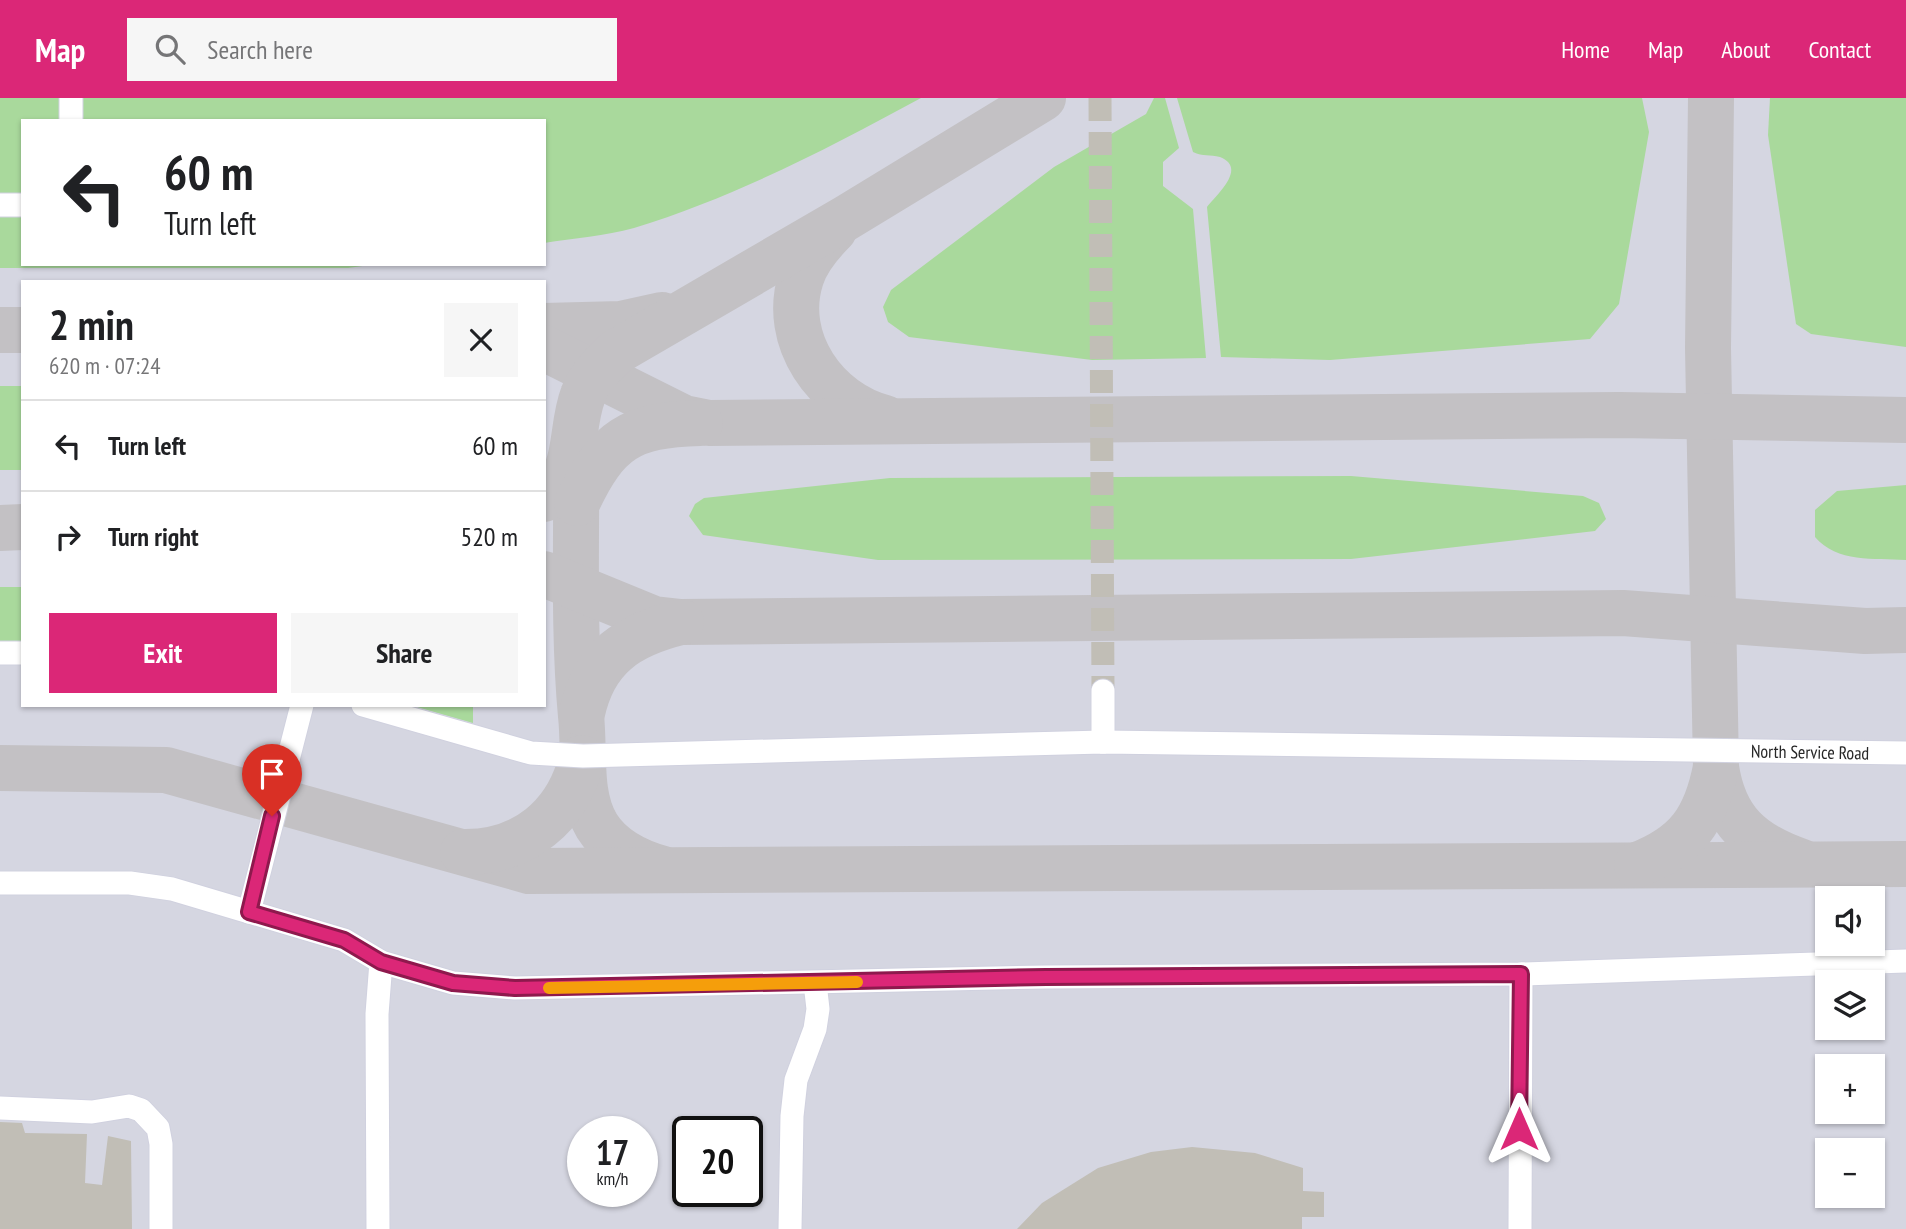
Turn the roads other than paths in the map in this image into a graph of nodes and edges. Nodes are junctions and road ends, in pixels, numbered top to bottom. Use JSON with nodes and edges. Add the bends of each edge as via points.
{"nodes":[{"id":1,"x":71,"y":98,"type":"edge"},
{"id":2,"x":71,"y":119,"type":"edge"},
{"id":3,"x":0,"y":205,"type":"edge"},
{"id":4,"x":21,"y":205,"type":"edge"},
{"id":5,"x":0,"y":653,"type":"edge"},
{"id":6,"x":21,"y":653,"type":"edge"},
{"id":7,"x":1103,"y":691,"type":"tunnel mouth"},
{"id":8,"x":301,"y":707,"type":"edge"},
{"id":9,"x":370,"y":707,"type":"edge"},
{"id":10,"x":1102,"y":743,"type":"junction"},
{"id":11,"x":1906,"y":753,"type":"edge"},
{"id":12,"x":0,"y":883,"type":"edge"},
{"id":13,"x":249,"y":912,"type":"junction"},
{"id":14,"x":1906,"y":961,"type":"edge"},
{"id":15,"x":381,"y":962,"type":"junction"},
{"id":16,"x":1521,"y":974,"type":"junction"},
{"id":17,"x":815,"y":983,"type":"junction"},
{"id":18,"x":0,"y":1108,"type":"edge"},
{"id":19,"x":161,"y":1229,"type":"edge"},
{"id":20,"x":378,"y":1229,"type":"edge"},
{"id":21,"x":790,"y":1229,"type":"edge"},
{"id":22,"x":1520,"y":1229,"type":"edge"}],
"edges":[{"from":1,"to":2,"type":"street"},
{"from":3,"to":4,"type":"street"},
{"from":5,"to":6,"type":"street"},
{"from":7,"to":10,"type":"street"},
{"from":8,"to":13,"type":"street"},
{"from":9,"to":10,"type":"street","name":"North Service Road","via":[[531,753]]},
{"from":10,"to":11,"type":"street","name":"North Service Road"},
{"from":12,"to":13,"type":"street","via":[[130,883],[172,889]]},
{"from":13,"to":15,"type":"street","via":[[344,940]]},
{"from":14,"to":16,"type":"street"},
{"from":15,"to":17,"type":"street","via":[[453,983],[515,988]]},
{"from":15,"to":20,"type":"street"},
{"from":16,"to":17,"type":"street"},
{"from":16,"to":22,"type":"street"},
{"from":17,"to":21,"type":"street","via":[[815,1030],[796,1080],[792,1115]]},
{"from":18,"to":19,"type":"street","via":[[92,1112],[129,1106],[141,1110],[158,1128],[161,1144]]}]}
